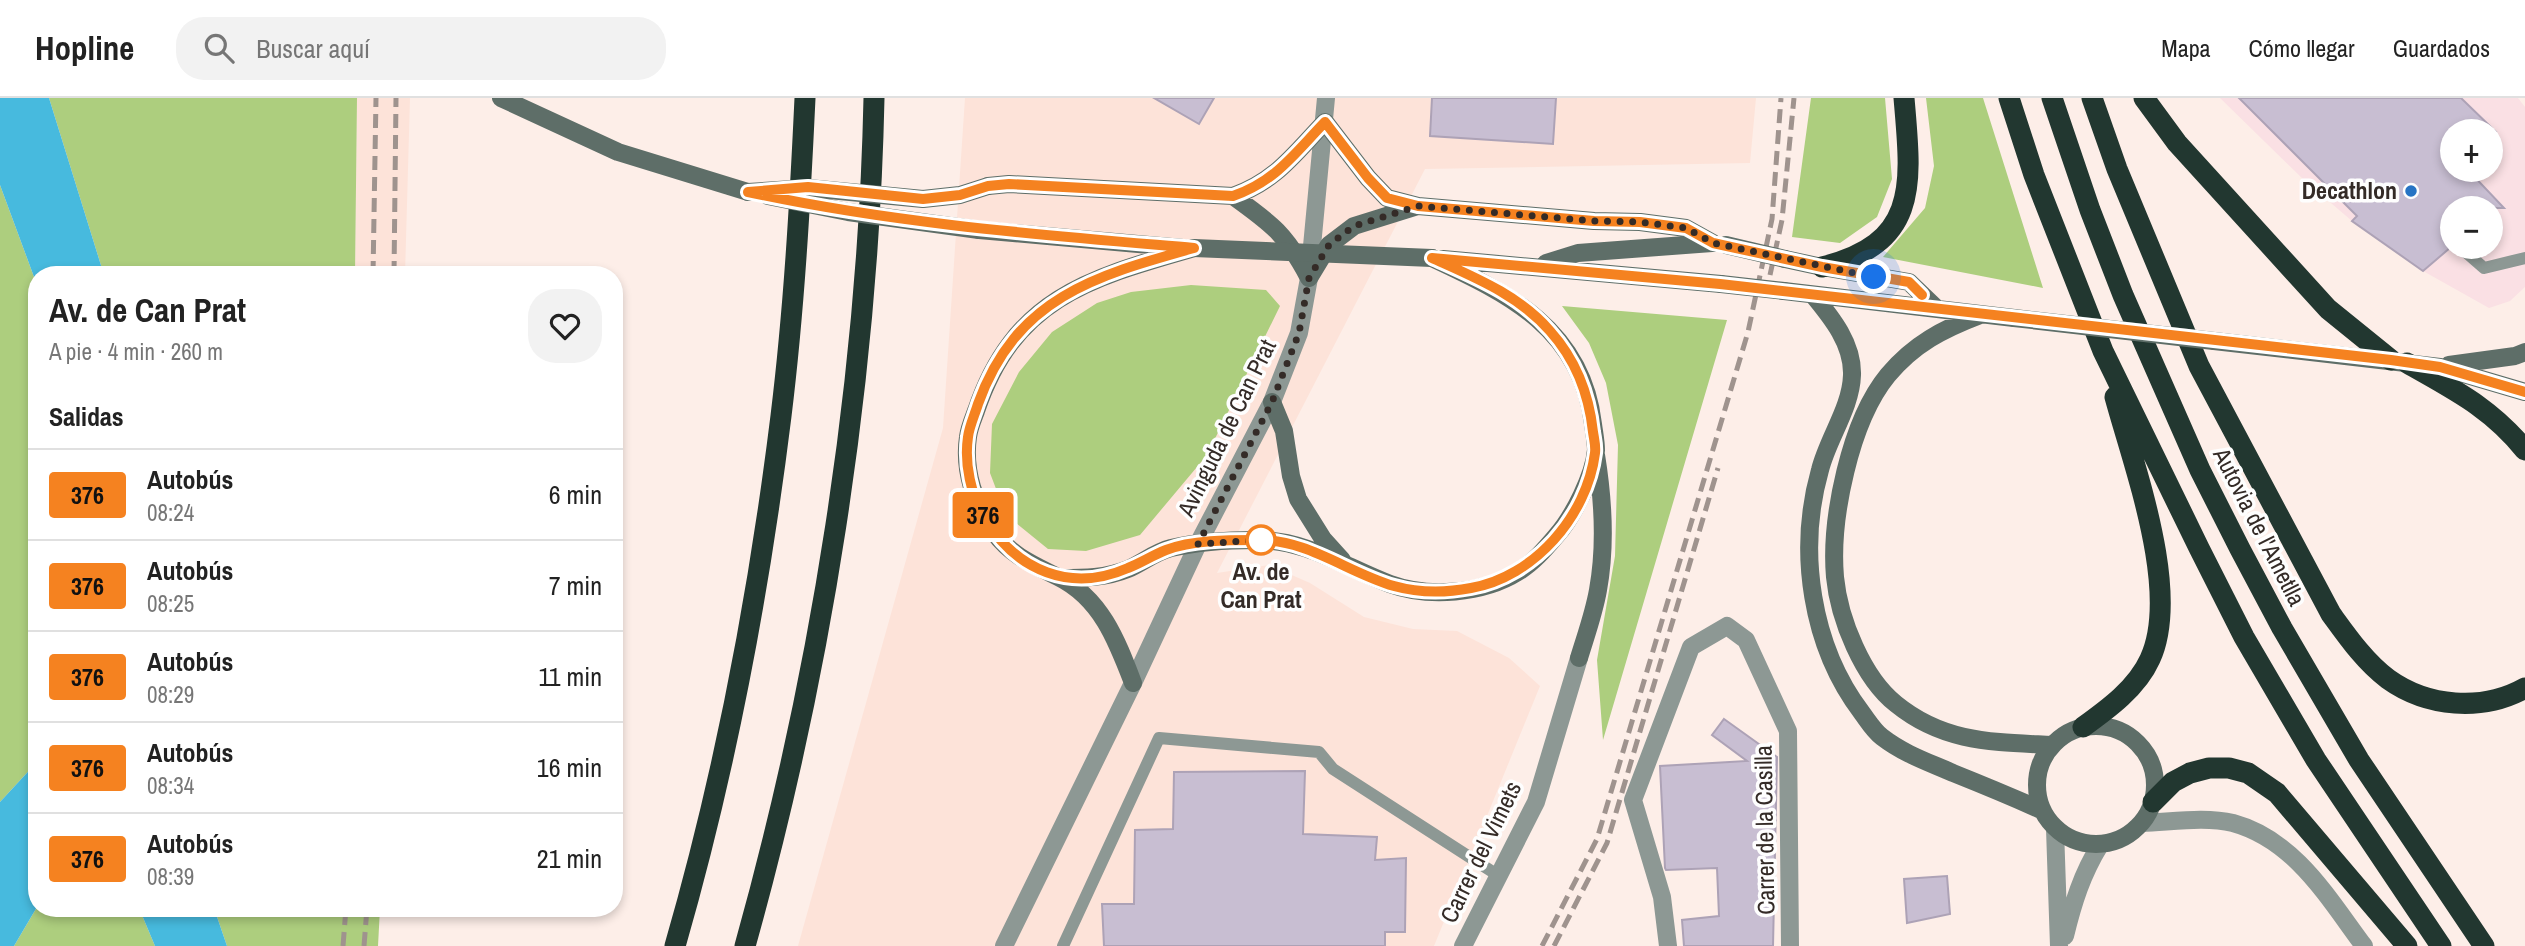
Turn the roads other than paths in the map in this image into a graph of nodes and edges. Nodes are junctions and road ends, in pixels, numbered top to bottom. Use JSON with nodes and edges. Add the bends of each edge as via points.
{"nodes":[{"id":1,"x":501,"y":98,"type":"edge"},
{"id":2,"x":805,"y":98,"type":"edge"},
{"id":3,"x":874,"y":98,"type":"edge"},
{"id":4,"x":1326,"y":98,"type":"edge"},
{"id":5,"x":1904,"y":98,"type":"edge"},
{"id":6,"x":2009,"y":98,"type":"edge"},
{"id":7,"x":2052,"y":98,"type":"edge"},
{"id":8,"x":2092,"y":98,"type":"edge"},
{"id":9,"x":2144,"y":98,"type":"edge"},
{"id":10,"x":1325,"y":122,"type":"junction"},
{"id":11,"x":748,"y":192,"type":"junction"},
{"id":12,"x":1233,"y":196,"type":"junction"},
{"id":13,"x":1418,"y":206,"type":"junction"},
{"id":14,"x":1720,"y":244,"type":"junction"},
{"id":15,"x":1194,"y":248,"type":"junction"},
{"id":16,"x":1432,"y":258,"type":"junction"},
{"id":17,"x":2525,"y":258,"type":"edge"},
{"id":18,"x":2474,"y":259,"type":"edge"},
{"id":19,"x":1536,"y":266,"type":"junction"},
{"id":20,"x":1822,"y":267,"type":"junction"},
{"id":21,"x":1309,"y":278,"type":"junction"},
{"id":22,"x":1813,"y":295,"type":"junction"},
{"id":23,"x":1935,"y":307,"type":"junction"},
{"id":24,"x":1980,"y":315,"type":"junction"},
{"id":25,"x":2103,"y":351,"type":"junction"},
{"id":26,"x":2525,"y":352,"type":"edge"},
{"id":27,"x":2399,"y":361,"type":"junction"},
{"id":28,"x":2440,"y":367,"type":"junction"},
{"id":29,"x":2525,"y":392,"type":"edge"},
{"id":30,"x":1272,"y":402,"type":"junction"},
{"id":31,"x":2525,"y":450,"type":"edge"},
{"id":32,"x":1596,"y":451,"type":"junction"},
{"id":33,"x":1198,"y":544,"type":"junction"},
{"id":34,"x":1347,"y":565,"type":"junction"},
{"id":35,"x":1060,"y":578,"type":"junction"},
{"id":36,"x":1133,"y":683,"type":"junction"},
{"id":37,"x":2525,"y":688,"type":"edge"},
{"id":38,"x":2083,"y":727,"type":"junction"},
{"id":39,"x":2052,"y":745,"type":"junction"},
{"id":40,"x":2153,"y":802,"type":"junction"},
{"id":41,"x":2041,"y":810,"type":"junction"},
{"id":42,"x":2142,"y":822,"type":"junction"},
{"id":43,"x":2055,"y":829,"type":"junction"},
{"id":44,"x":2100,"y":845,"type":"junction"},
{"id":45,"x":1499,"y":876,"type":"junction"},
{"id":46,"x":675,"y":946,"type":"edge"},
{"id":47,"x":745,"y":946,"type":"edge"},
{"id":48,"x":1004,"y":946,"type":"edge"},
{"id":49,"x":1063,"y":946,"type":"edge"},
{"id":50,"x":1463,"y":946,"type":"edge"},
{"id":51,"x":1668,"y":946,"type":"edge"},
{"id":52,"x":1790,"y":946,"type":"edge"},
{"id":53,"x":2061,"y":946,"type":"edge"},
{"id":54,"x":2364,"y":946,"type":"edge"},
{"id":55,"x":2407,"y":946,"type":"edge"},
{"id":56,"x":2441,"y":946,"type":"edge"},
{"id":57,"x":2484,"y":946,"type":"edge"}],
"edges":[{"from":1,"to":11,"type":"street","via":[[618,152]]},
{"from":2,"to":46,"type":"highway","via":[[797,249],[767,517],[734,711]]},
{"from":3,"to":47,"type":"highway","via":[[863,299],[843,471],[788,775]]},
{"from":4,"to":10,"type":"street","name":"Avinguda de Can Prat"},
{"from":5,"to":20,"type":"highway","via":[[1909,151],[1902,209],[1874,247],[1845,262]]},
{"from":6,"to":25,"type":"highway"},
{"from":7,"to":57,"type":"highway","name":"Autovia de l'Ametlla","via":[[2123,295],[2240,549],[2359,760]]},
{"from":8,"to":37,"type":"highway","via":[[2199,366],[2331,614],[2386,678],[2411,692],[2464,704],[2490,701]]},
{"from":9,"to":27,"type":"highway","via":[[2177,143],[2328,309]]},
{"from":10,"to":12,"type":"street","via":[[1277,172],[1256,188]]},
{"from":10,"to":13,"type":"street","via":[[1387,198]]},
{"from":10,"to":21,"type":"street","name":"Avinguda de Can Prat"},
{"from":11,"to":12,"type":"street","bridge":true,"via":[[808,187],[923,199],[1009,184]]},
{"from":11,"to":15,"type":"street","bridge":true,"via":[[848,212],[979,230]]},
{"from":12,"to":21,"type":"street","via":[[1277,228]]},
{"from":13,"to":14,"type":"street","via":[[1663,225],[1686,228]]},
{"from":13,"to":21,"type":"street","via":[[1354,226],[1329,245]]},
{"from":14,"to":19,"type":"street","via":[[1578,253]]},
{"from":14,"to":20,"type":"street","bridge":true},
{"from":15,"to":16,"type":"street","bridge":true},
{"from":15,"to":35,"type":"street","via":[[1114,271],[1054,302],[1026,323],[988,379],[968,437],[971,486],[982,514],[1014,554]]},
{"from":16,"to":19,"type":"street"},
{"from":16,"to":32,"type":"street","via":[[1489,284],[1527,308],[1550,331],[1582,380]]},
{"from":17,"to":18,"type":"lane","via":[[2484,268]]},
{"from":19,"to":22,"type":"street","bridge":true},
{"from":20,"to":23,"type":"street","via":[[1909,282]]},
{"from":21,"to":30,"type":"street","name":"Avinguda de Can Prat","via":[[1299,333]]},
{"from":22,"to":23,"type":"street"},
{"from":22,"to":41,"type":"street","via":[[1843,338],[1852,376],[1820,469],[1809,520],[1810,566],[1825,645],[1846,692],[1880,736],[1911,757]]},
{"from":23,"to":24,"type":"street"},
{"from":24,"to":27,"type":"street","bridge":true},
{"from":24,"to":39,"type":"street","via":[[1925,339],[1886,377],[1872,402],[1853,442],[1835,522],[1835,579],[1857,654],[1894,704],[1953,736]]},
{"from":25,"to":38,"type":"highway","via":[[2156,549],[2159,634],[2150,661],[2129,690]]},
{"from":25,"to":56,"type":"highway","via":[[2269,681],[2364,834]]},
{"from":26,"to":28,"type":"street"},
{"from":27,"to":28,"type":"street"},
{"from":27,"to":31,"type":"highway","via":[[2473,400]]},
{"from":28,"to":29,"type":"street"},
{"from":30,"to":33,"type":"street","name":"Avinguda de Can Prat"},
{"from":30,"to":34,"type":"street","via":[[1298,499],[1323,539]]},
{"from":32,"to":34,"type":"street","via":[[1582,496],[1565,526],[1518,572],[1468,589],[1417,591]]},
{"from":32,"to":45,"type":"street","name":"Carrer del Vimets","via":[[1602,490],[1598,589],[1536,802]]},
{"from":33,"to":34,"type":"street","via":[[1279,541]]},
{"from":33,"to":35,"type":"street","via":[[1168,549],[1111,574]]},
{"from":33,"to":36,"type":"street","name":"Avinguda de Can Prat"},
{"from":35,"to":36,"type":"street","via":[[1097,608],[1117,641]]},
{"from":36,"to":48,"type":"street","name":"Avinguda de Can Prat"},
{"from":38,"to":39,"type":"street"},
{"from":38,"to":40,"type":"street","via":[[2110,727],[2135,740],[2155,775]]},
{"from":39,"to":41,"type":"street","via":[[2038,769]]},
{"from":40,"to":42,"type":"street"},
{"from":40,"to":55,"type":"highway","via":[[2190,773],[2208,768],[2248,773],[2277,793]]},
{"from":41,"to":43,"type":"street"},
{"from":42,"to":44,"type":"street","via":[[2123,838]]},
{"from":42,"to":54,"type":"street","via":[[2211,820],[2257,832],[2300,863]]},
{"from":43,"to":44,"type":"street","via":[[2076,842]]},
{"from":43,"to":53,"type":"street"},
{"from":44,"to":53,"type":"street","via":[[2086,867]]},
{"from":45,"to":49,"type":"lane","via":[[1333,769],[1319,752],[1160,738]]},
{"from":45,"to":50,"type":"street","name":"Carrer del Vimets"},
{"from":51,"to":52,"type":"street","name":"Carrer de la Casilla","via":[[1662,897],[1633,800],[1691,647],[1727,626],[1746,639],[1788,731]]}]}
